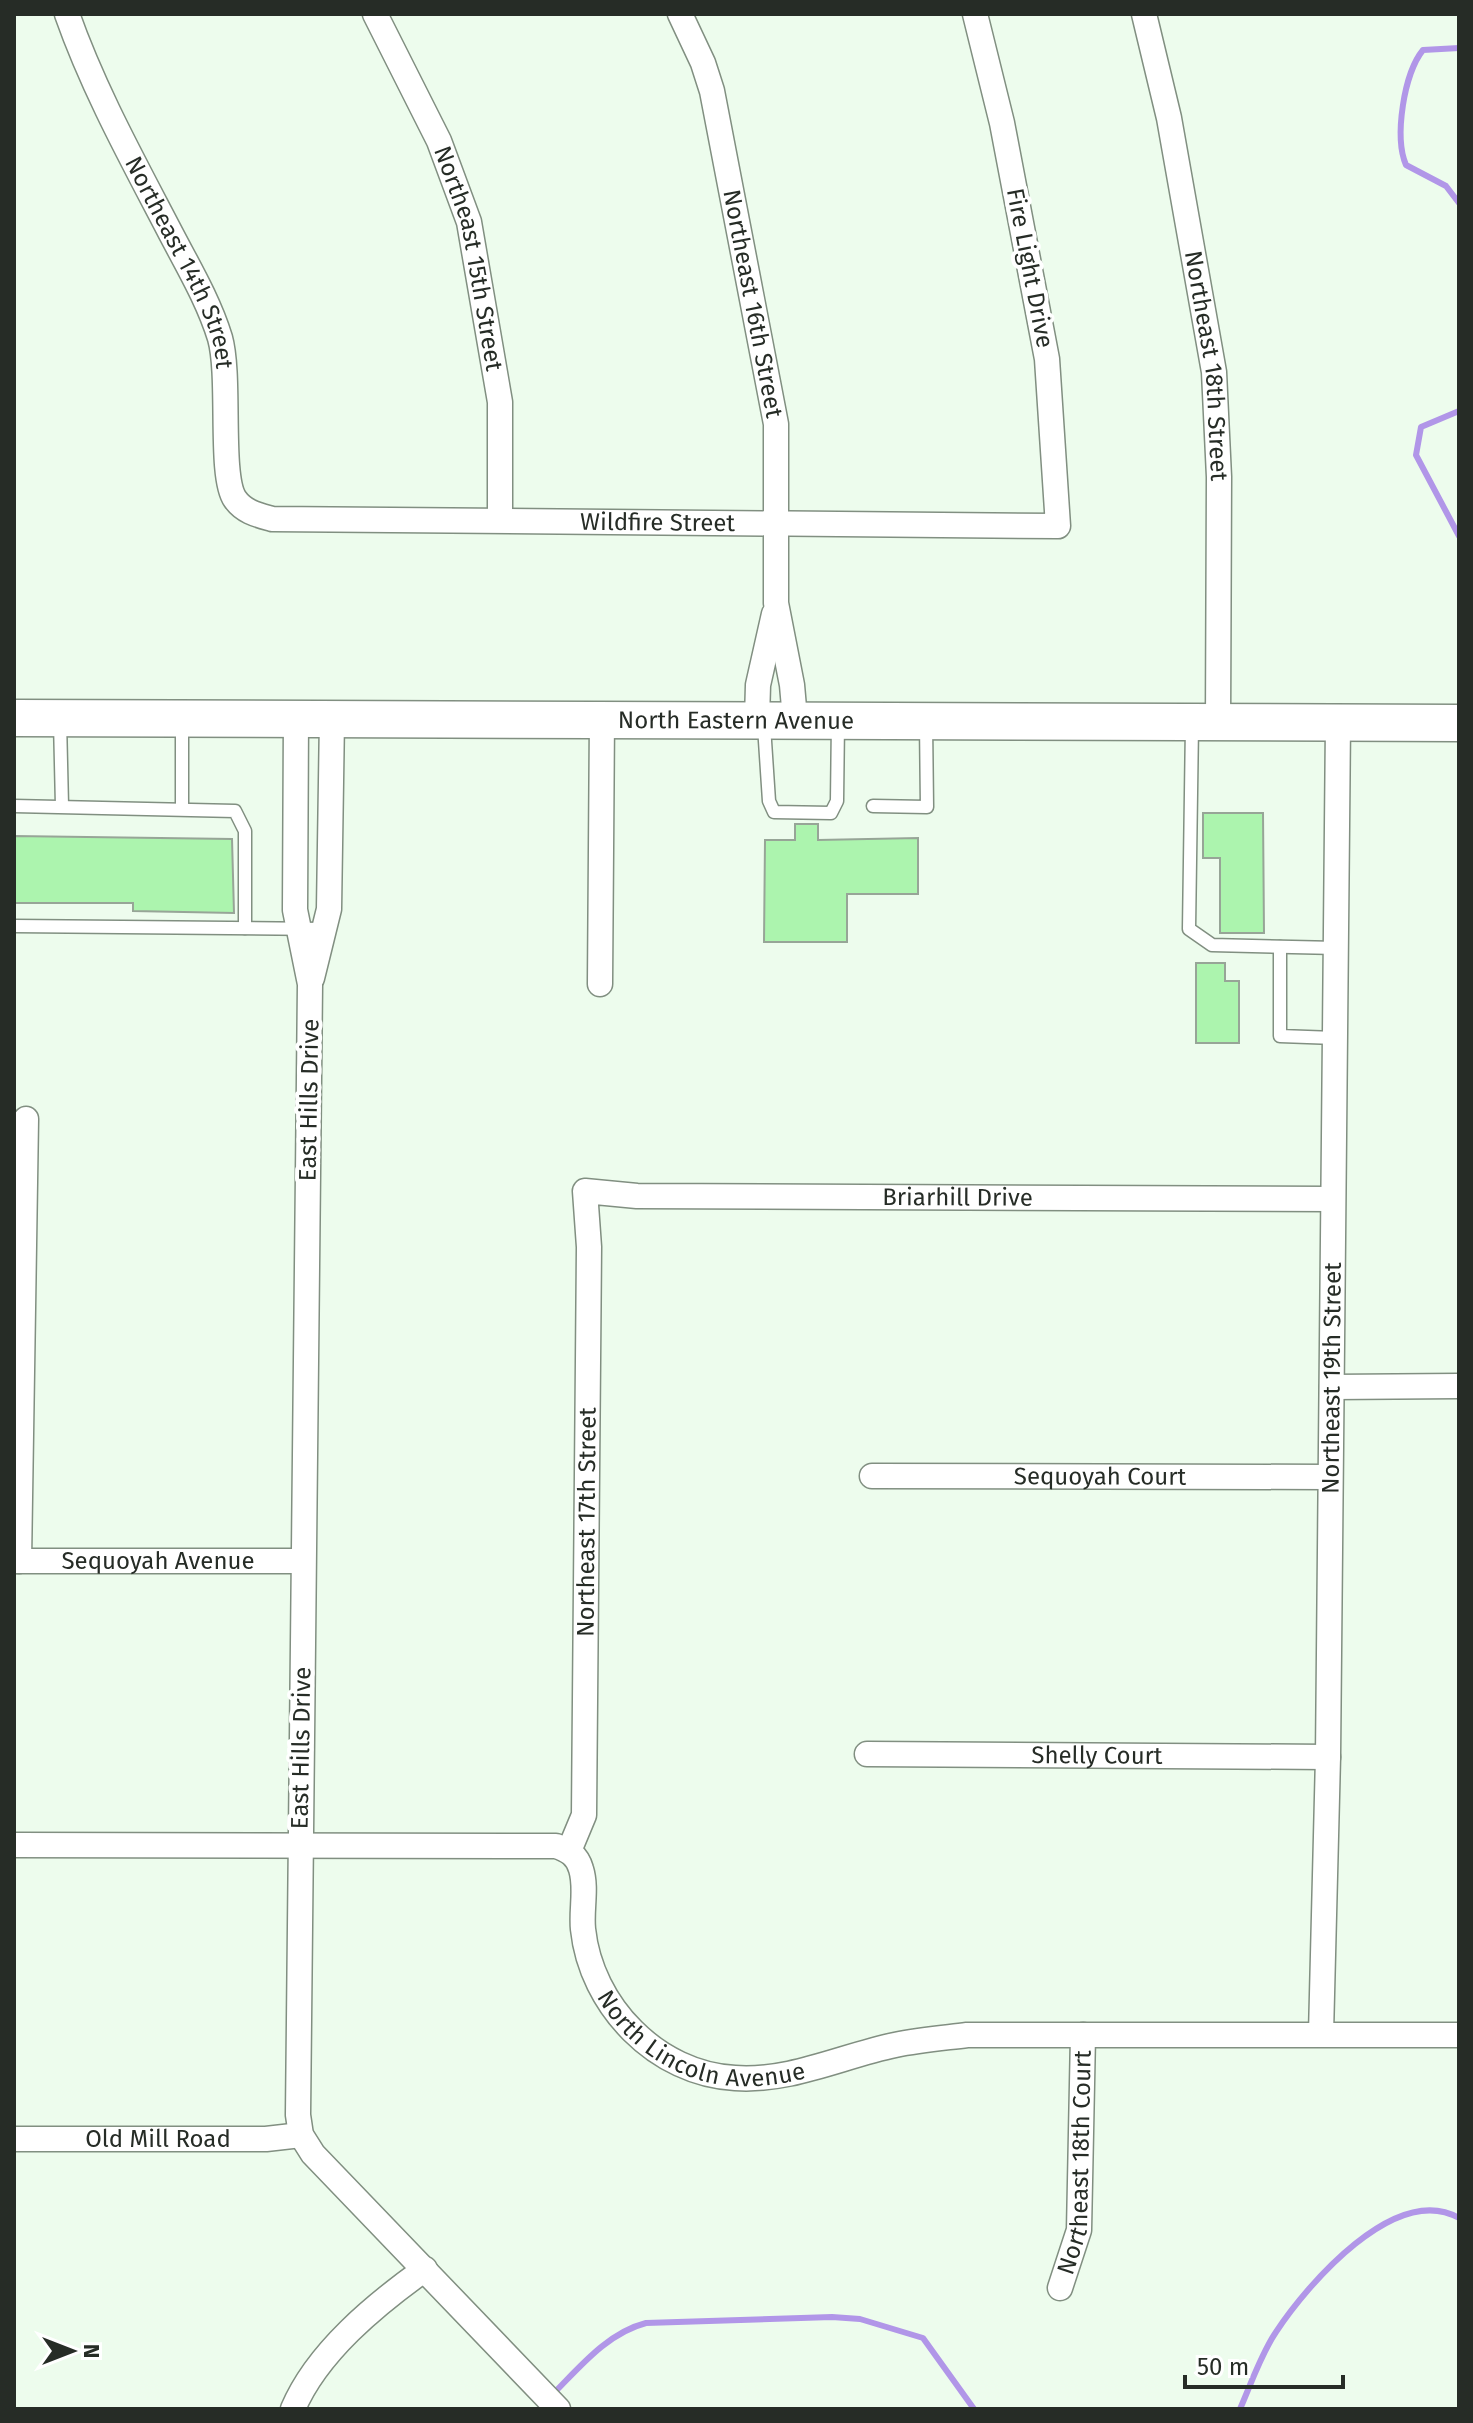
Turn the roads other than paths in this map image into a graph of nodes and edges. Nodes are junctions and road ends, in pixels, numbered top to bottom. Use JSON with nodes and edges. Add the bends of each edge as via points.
{"nodes":[{"id":1,"x":67,"y":14,"type":"edge"},
{"id":2,"x":375,"y":14,"type":"edge"},
{"id":3,"x":680,"y":14,"type":"edge"},
{"id":4,"x":975,"y":14,"type":"edge"},
{"id":5,"x":1144,"y":14,"type":"edge"},
{"id":6,"x":257,"y":515,"type":"joint"},
{"id":7,"x":500,"y":520,"type":"junction"},
{"id":8,"x":777,"y":523,"type":"junction"},
{"id":9,"x":1058,"y":526,"type":"joint"},
{"id":10,"x":776,"y":603,"type":"junction"},
{"id":11,"x":602,"y":717,"type":"junction"},
{"id":12,"x":14,"y":718,"type":"edge"},
{"id":13,"x":60,"y":718,"type":"junction"},
{"id":14,"x":182,"y":718,"type":"junction"},
{"id":15,"x":296,"y":718,"type":"junction"},
{"id":16,"x":332,"y":718,"type":"junction"},
{"id":17,"x":772,"y":719,"type":"junction"},
{"id":18,"x":838,"y":719,"type":"junction"},
{"id":19,"x":926,"y":720,"type":"junction"},
{"id":20,"x":1206,"y":722,"type":"junction"},
{"id":21,"x":1338,"y":723,"type":"junction"},
{"id":22,"x":1459,"y":723,"type":"edge"},
{"id":23,"x":14,"y":806,"type":"edge"},
{"id":24,"x":62,"y":806,"type":"junction"},
{"id":25,"x":873,"y":806,"type":"dead end"},
{"id":26,"x":182,"y":808,"type":"junction"},
{"id":27,"x":14,"y":926,"type":"edge"},
{"id":28,"x":245,"y":928,"type":"junction"},
{"id":29,"x":299,"y":928,"type":"junction"},
{"id":30,"x":324,"y":929,"type":"junction"},
{"id":31,"x":1280,"y":947,"type":"junction"},
{"id":32,"x":1337,"y":948,"type":"junction"},
{"id":33,"x":310,"y":984,"type":"junction"},
{"id":34,"x":600,"y":984,"type":"dead end"},
{"id":35,"x":1335,"y":1038,"type":"junction"},
{"id":36,"x":26,"y":1119,"type":"dead end"},
{"id":37,"x":585,"y":1191,"type":"joint"},
{"id":38,"x":1332,"y":1199,"type":"junction"},
{"id":39,"x":1459,"y":1386,"type":"edge"},
{"id":40,"x":1332,"y":1387,"type":"junction"},
{"id":41,"x":872,"y":1476,"type":"dead end"},
{"id":42,"x":1329,"y":1477,"type":"junction"},
{"id":43,"x":17,"y":1561,"type":"edge"},
{"id":44,"x":303,"y":1561,"type":"junction"},
{"id":45,"x":867,"y":1754,"type":"dead end"},
{"id":46,"x":1328,"y":1757,"type":"junction"},
{"id":47,"x":14,"y":1845,"type":"edge"},
{"id":48,"x":300,"y":1848,"type":"junction"},
{"id":49,"x":569,"y":1851,"type":"junction"},
{"id":50,"x":1321,"y":2034,"type":"junction"},
{"id":51,"x":1455,"y":2034,"type":"edge"},
{"id":52,"x":1083,"y":2035,"type":"junction"},
{"id":53,"x":301,"y":2135,"type":"junction"},
{"id":54,"x":14,"y":2139,"type":"edge"},
{"id":55,"x":425,"y":2269,"type":"junction"},
{"id":56,"x":1060,"y":2288,"type":"dead end"},
{"id":57,"x":293,"y":2409,"type":"edge"},
{"id":58,"x":558,"y":2409,"type":"edge"}],
"edges":[{"from":1,"to":6,"type":"street","name":"Northeast 14th Street","via":[[219,335],[231,491],[243,508]]},
{"from":2,"to":7,"type":"street","name":"Northeast 15th Street","via":[[439,141],[469,222],[500,402]]},
{"from":3,"to":8,"type":"street","name":"Northeast 16th Street","via":[[703,63],[721,126],[776,424]]},
{"from":4,"to":9,"type":"street","name":"Fire Light Drive","via":[[1002,123],[1047,359]]},
{"from":5,"to":20,"type":"street","name":"Northeast 18th Street","via":[[1169,118],[1214,372],[1219,477]]},
{"from":6,"to":7,"type":"street","name":"Wildfire Street"},
{"from":7,"to":8,"type":"street","name":"Wildfire Street"},
{"from":8,"to":9,"type":"street","name":"Wildfire Street"},
{"from":8,"to":10,"type":"street","name":"Northeast 16th Street"},
{"from":10,"to":17,"type":"street","name":"Northeast 16th Street","via":[[758,685]]},
{"from":10,"to":17,"type":"street","name":"Northeast 16th Street","via":[[792,685]]},
{"from":11,"to":16,"type":"main road","name":"North Eastern Avenue"},
{"from":11,"to":17,"type":"main road","name":"North Eastern Avenue"},
{"from":11,"to":34,"type":"street"},
{"from":12,"to":13,"type":"main road","name":"North Eastern Avenue"},
{"from":13,"to":14,"type":"main road","name":"North Eastern Avenue"},
{"from":13,"to":24,"type":"lane"},
{"from":14,"to":15,"type":"main road","name":"North Eastern Avenue"},
{"from":14,"to":26,"type":"lane"},
{"from":15,"to":16,"type":"main road","name":"North Eastern Avenue"},
{"from":15,"to":29,"type":"street","name":"East Hills Drive"},
{"from":16,"to":30,"type":"street","name":"East Hills Drive","via":[[329,909]]},
{"from":17,"to":18,"type":"main road","name":"North Eastern Avenue"},
{"from":17,"to":18,"type":"lane","via":[[769,801],[774,812],[800,813],[831,813],[837,801]]},
{"from":18,"to":19,"type":"main road","name":"North Eastern Avenue"},
{"from":19,"to":20,"type":"main road","name":"North Eastern Avenue"},
{"from":19,"to":25,"type":"lane","via":[[927,807]]},
{"from":20,"to":21,"type":"main road","name":"North Eastern Avenue"},
{"from":20,"to":31,"type":"lane","via":[[1189,929],[1212,945]]},
{"from":21,"to":22,"type":"main road","name":"North Eastern Avenue"},
{"from":21,"to":32,"type":"street","name":"Northeast 19th Street"},
{"from":23,"to":24,"type":"lane"},
{"from":24,"to":26,"type":"lane"},
{"from":26,"to":28,"type":"lane","via":[[226,808],[242,820]]},
{"from":27,"to":28,"type":"lane"},
{"from":28,"to":29,"type":"lane"},
{"from":29,"to":30,"type":"lane"},
{"from":29,"to":33,"type":"street","name":"East Hills Drive"},
{"from":30,"to":33,"type":"street","name":"East Hills Drive"},
{"from":31,"to":32,"type":"lane"},
{"from":31,"to":35,"type":"lane","via":[[1280,1036]]},
{"from":32,"to":35,"type":"street","name":"Northeast 19th Street"},
{"from":33,"to":44,"type":"street","name":"East Hills Drive"},
{"from":35,"to":38,"type":"street","name":"Northeast 19th Street"},
{"from":36,"to":43,"type":"street"},
{"from":37,"to":38,"type":"street","name":"Briarhill Drive","via":[[637,1196]]},
{"from":37,"to":49,"type":"street","name":"Northeast 17th Street","via":[[589,1247],[584,1815]]},
{"from":38,"to":40,"type":"street","name":"Northeast 19th Street"},
{"from":39,"to":40,"type":"street"},
{"from":40,"to":42,"type":"street","name":"Northeast 19th Street"},
{"from":41,"to":42,"type":"street","name":"Sequoyah Court"},
{"from":42,"to":46,"type":"street","name":"Northeast 19th Street"},
{"from":43,"to":44,"type":"street","name":"Sequoyah Avenue"},
{"from":44,"to":48,"type":"street","name":"East Hills Drive"},
{"from":45,"to":46,"type":"street","name":"Shelly Court"},
{"from":46,"to":50,"type":"street","name":"Northeast 19th Street"},
{"from":47,"to":48,"type":"street"},
{"from":48,"to":49,"type":"street","via":[[542,1844]]},
{"from":48,"to":53,"type":"street","name":"East Hills Drive","via":[[296,2091]]},
{"from":49,"to":52,"type":"street","name":"North Lincoln Avenue","via":[[581,1868],[586,1947],[606,1997],[650,2047],[697,2070],[754,2079],[928,2040],[1015,2033]]},
{"from":50,"to":51,"type":"street","name":"North Lincoln Avenue"},
{"from":50,"to":52,"type":"street","name":"North Lincoln Avenue"},
{"from":52,"to":56,"type":"street","name":"Northeast 18th Court","via":[[1079,2230]]},
{"from":53,"to":54,"type":"street","name":"Old Mill Road"},
{"from":53,"to":55,"type":"street","name":"East Hills Drive","via":[[325,2168]]},
{"from":55,"to":57,"type":"street","via":[[394,2291],[317,2367]]},
{"from":55,"to":58,"type":"street","name":"East Hills Drive"}]}
